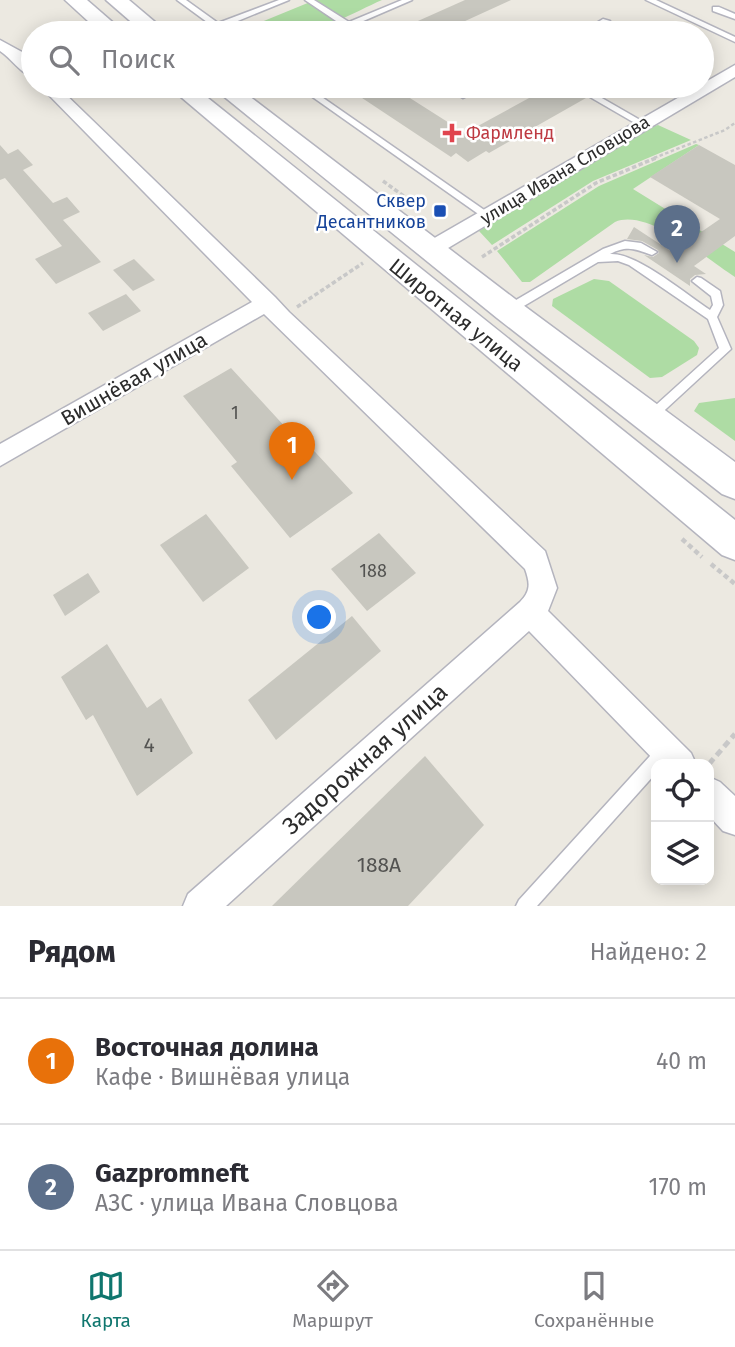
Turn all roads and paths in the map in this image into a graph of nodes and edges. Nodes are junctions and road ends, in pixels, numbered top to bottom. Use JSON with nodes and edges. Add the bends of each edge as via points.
{"nodes":[{"id":1,"x":107,"y":0,"type":"edge"},
{"id":2,"x":181,"y":0,"type":"edge"},
{"id":3,"x":285,"y":0,"type":"edge"},
{"id":4,"x":309,"y":0,"type":"edge"},
{"id":5,"x":408,"y":0,"type":"edge"},
{"id":6,"x":650,"y":0,"type":"edge"},
{"id":7,"x":76,"y":1,"type":"edge"},
{"id":8,"x":124,"y":6,"type":"edge"},
{"id":9,"x":716,"y":9,"type":"dead end"},
{"id":10,"x":735,"y":17,"type":"edge"},
{"id":11,"x":100,"y":21,"type":"edge"},
{"id":12,"x":105,"y":21,"type":"edge"},
{"id":13,"x":142,"y":21,"type":"edge"},
{"id":14,"x":211,"y":21,"type":"edge"},
{"id":15,"x":231,"y":21,"type":"edge"},
{"id":16,"x":342,"y":21,"type":"edge"},
{"id":17,"x":358,"y":21,"type":"edge"},
{"id":18,"x":700,"y":21,"type":"edge"},
{"id":19,"x":714,"y":27,"type":"edge"},
{"id":20,"x":735,"y":40,"type":"edge"},
{"id":21,"x":0,"y":45,"type":"edge"},
{"id":22,"x":21,"y":60,"type":"edge"},
{"id":23,"x":735,"y":69,"type":"edge"},
{"id":24,"x":714,"y":82,"type":"edge"},
{"id":25,"x":60,"y":98,"type":"edge"},
{"id":26,"x":194,"y":98,"type":"edge"},
{"id":27,"x":237,"y":98,"type":"edge"},
{"id":28,"x":318,"y":98,"type":"edge"},
{"id":29,"x":596,"y":98,"type":"edge"},
{"id":30,"x":686,"y":98,"type":"edge"},
{"id":31,"x":735,"y":123,"type":"edge"},
{"id":32,"x":643,"y":124,"type":"junction"},
{"id":33,"x":487,"y":216,"type":"junction"},
{"id":34,"x":431,"y":249,"type":"junction"},
{"id":35,"x":652,"y":252,"type":"dead end"},
{"id":36,"x":482,"y":257,"type":"dead end"},
{"id":37,"x":364,"y":262,"type":"dead end"},
{"id":38,"x":590,"y":262,"type":"junction"},
{"id":39,"x":696,"y":281,"type":"dead end"},
{"id":40,"x":311,"y":297,"type":"dead end"},
{"id":41,"x":268,"y":303,"type":"junction"},
{"id":42,"x":508,"y":310,"type":"junction"},
{"id":43,"x":712,"y":317,"type":"junction"},
{"id":44,"x":730,"y":352,"type":"edge"},
{"id":45,"x":649,"y":418,"type":"junction"},
{"id":46,"x":0,"y":456,"type":"edge"},
{"id":47,"x":735,"y":483,"type":"edge"},
{"id":48,"x":735,"y":542,"type":"edge"},
{"id":49,"x":530,"y":612,"type":"junction"},
{"id":50,"x":735,"y":734,"type":"edge"},
{"id":51,"x":673,"y":757,"type":"edge"},
{"id":52,"x":714,"y":771,"type":"edge"},
{"id":53,"x":714,"y":785,"type":"edge"},
{"id":54,"x":735,"y":820,"type":"edge"},
{"id":55,"x":200,"y":906,"type":"edge"},
{"id":56,"x":525,"y":906,"type":"edge"}],
"edges":[{"from":1,"to":7,"type":"main road","via":[[84,5]]},
{"from":2,"to":14,"type":"lane"},
{"from":3,"to":15,"type":"lane"},
{"from":4,"to":16,"type":"lane"},
{"from":5,"to":17,"type":"lane"},
{"from":6,"to":18,"type":"lane"},
{"from":7,"to":11,"type":"main road"},
{"from":8,"to":12,"type":"main road","via":[[124,10],[108,13]]},
{"from":8,"to":13,"type":"main road"},
{"from":9,"to":10,"type":"lane"},
{"from":19,"to":20,"type":"lane"},
{"from":21,"to":22,"type":"street"},
{"from":23,"to":24,"type":"street","name":"улица Ивана Словцова"},
{"from":25,"to":41,"type":"street"},
{"from":26,"to":48,"type":"main road","name":"Широтная улица"},
{"from":27,"to":34,"type":"main road","name":"Широтная улица"},
{"from":28,"to":33,"type":"lane"},
{"from":29,"to":32,"type":"lane"},
{"from":30,"to":32,"type":"street","name":"улица Ивана Словцова"},
{"from":31,"to":36,"type":"path","via":[[596,183]]},
{"from":32,"to":33,"type":"street","name":"улица Ивана Словцова"},
{"from":33,"to":34,"type":"street","name":"улица Ивана Словцова"},
{"from":34,"to":42,"type":"main road","name":"Широтная улица"},
{"from":35,"to":38,"type":"lane","via":[[625,243]]},
{"from":37,"to":40,"type":"path"},
{"from":38,"to":42,"type":"lane"},
{"from":38,"to":43,"type":"lane","via":[[611,256],[627,260]]},
{"from":39,"to":43,"type":"lane","via":[[716,294],[718,305]]},
{"from":41,"to":46,"type":"street","name":"Вишнёвая улица"},
{"from":41,"to":49,"type":"street","via":[[535,560],[544,592]]},
{"from":42,"to":45,"type":"main road","name":"Широтная улица"},
{"from":43,"to":44,"type":"lane"},
{"from":44,"to":45,"type":"lane"},
{"from":45,"to":47,"type":"main road","name":"Широтная улица"},
{"from":49,"to":51,"type":"street"},
{"from":49,"to":55,"type":"street","name":"Задорожная улица"},
{"from":50,"to":52,"type":"path"},
{"from":51,"to":56,"type":"lane"},
{"from":53,"to":54,"type":"street"}]}
